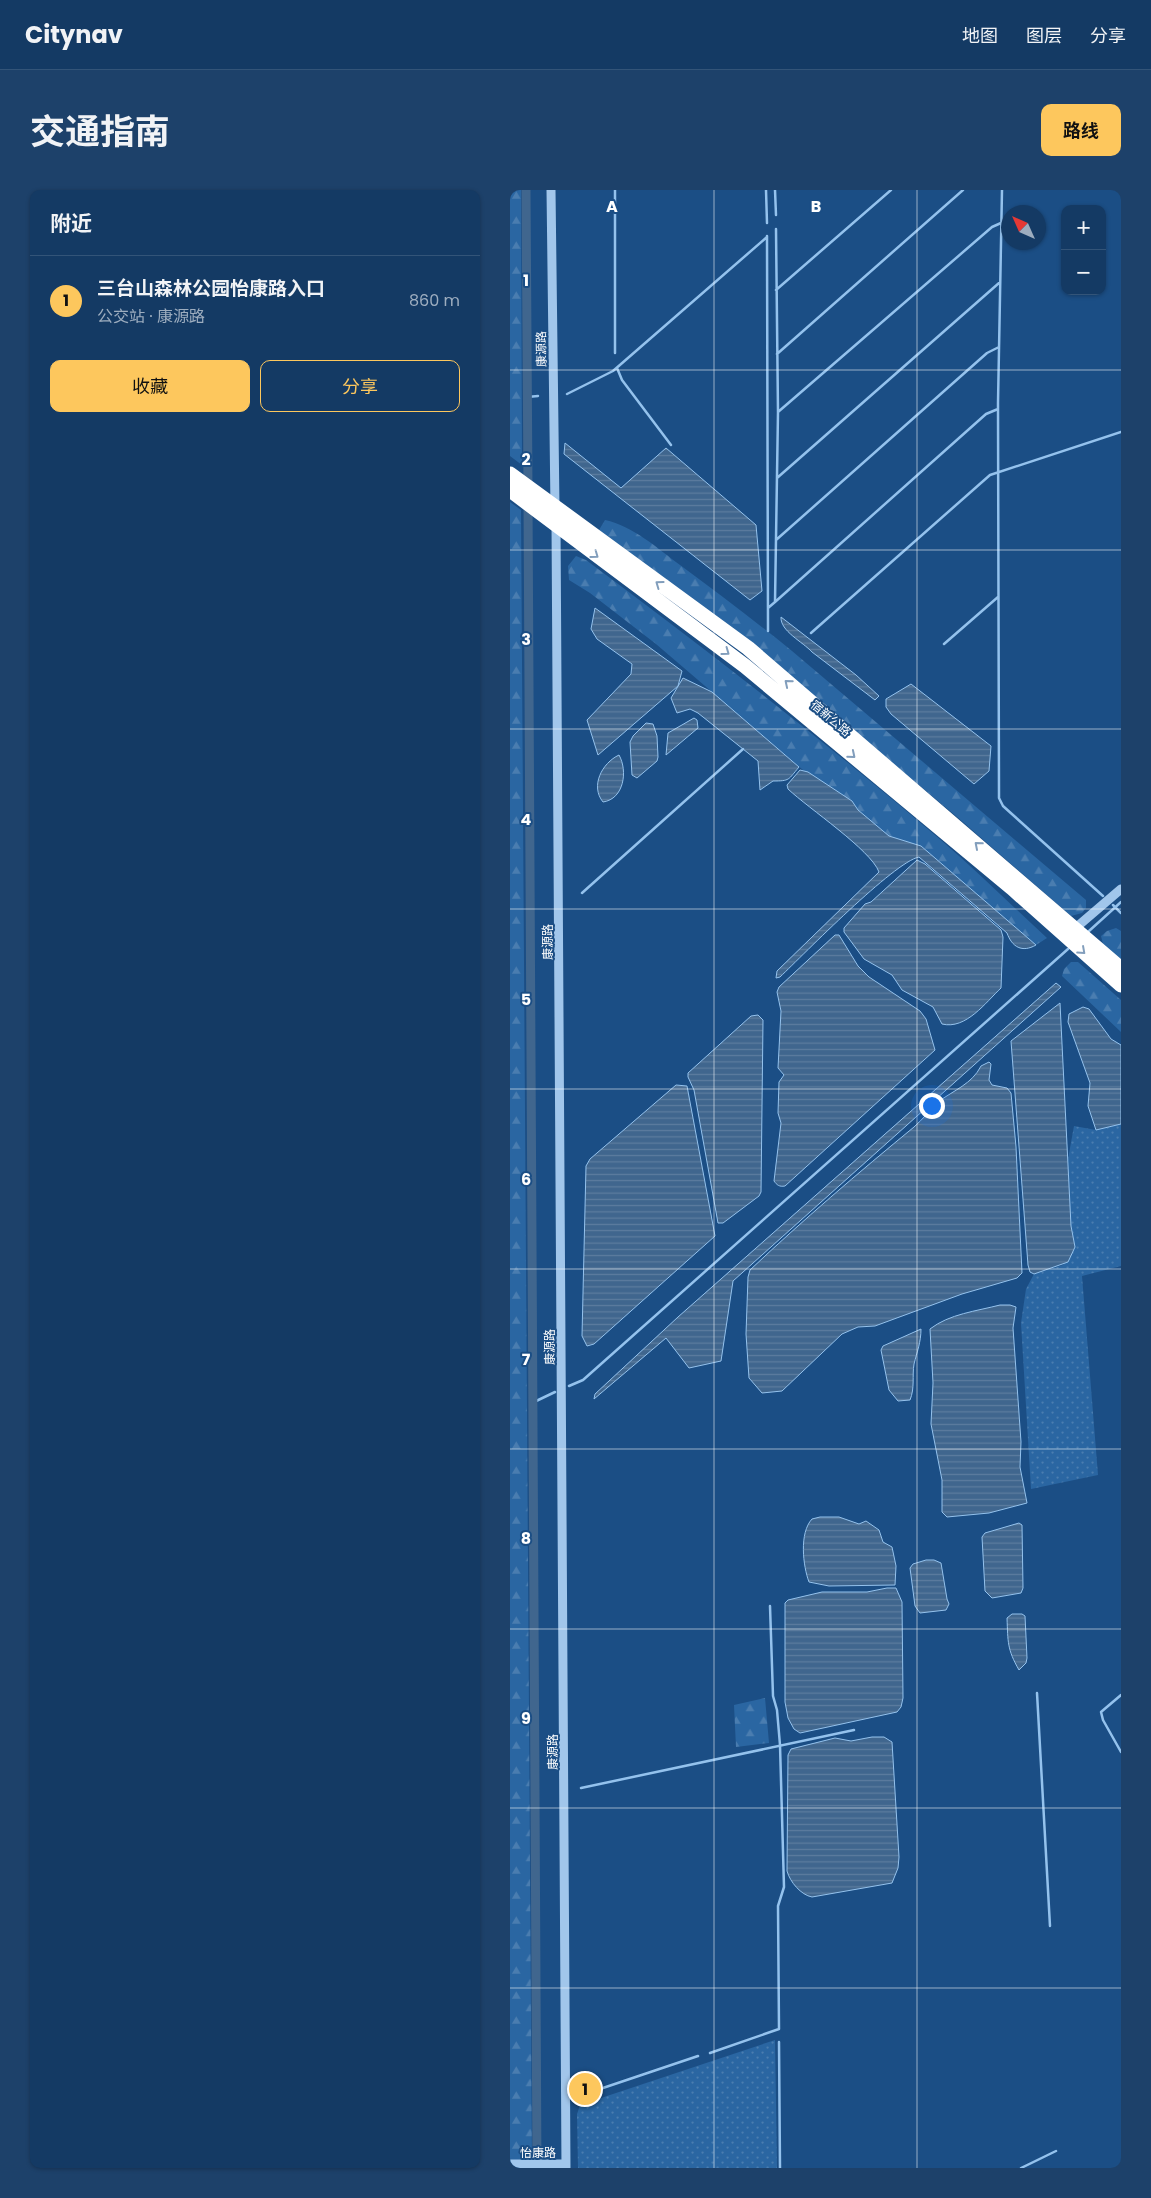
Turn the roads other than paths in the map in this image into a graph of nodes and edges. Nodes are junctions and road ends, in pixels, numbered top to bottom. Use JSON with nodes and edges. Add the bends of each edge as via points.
{"nodes":[{"id":1,"x":551,"y":190,"type":"edge"},
{"id":2,"x":510,"y":474,"type":"edge"},
{"id":3,"x":510,"y":490,"type":"edge"},
{"id":4,"x":555,"y":507,"type":"junction"},
{"id":5,"x":556,"y":526,"type":"junction"},
{"id":6,"x":1121,"y":889,"type":"edge"},
{"id":7,"x":1070,"y":932,"type":"junction"},
{"id":8,"x":1121,"y":969,"type":"edge"},
{"id":9,"x":1121,"y":985,"type":"edge"},
{"id":10,"x":510,"y":2164,"type":"edge"},
{"id":11,"x":566,"y":2166,"type":"edge"}],
"edges":[{"from":1,"to":4,"type":"street","name":"康源路"},
{"from":2,"to":4,"type":"highway","name":"宿新公路"},
{"from":3,"to":5,"type":"highway","name":"宿新公路"},
{"from":4,"to":5,"type":"street","name":"康源路"},
{"from":7,"to":4,"type":"highway","name":"宿新公路","one_way":true,"via":[[748,648]]},
{"from":5,"to":7,"type":"highway","name":"宿新公路","one_way":true,"via":[[745,666],[1012,888]]},
{"from":5,"to":11,"type":"street","name":"康源路"},
{"from":6,"to":7,"type":"street"},
{"from":7,"to":8,"type":"highway","name":"宿新公路"},
{"from":7,"to":9,"type":"highway","name":"宿新公路","one_way":true},
{"from":10,"to":11,"type":"street","name":"怡康路"}]}
